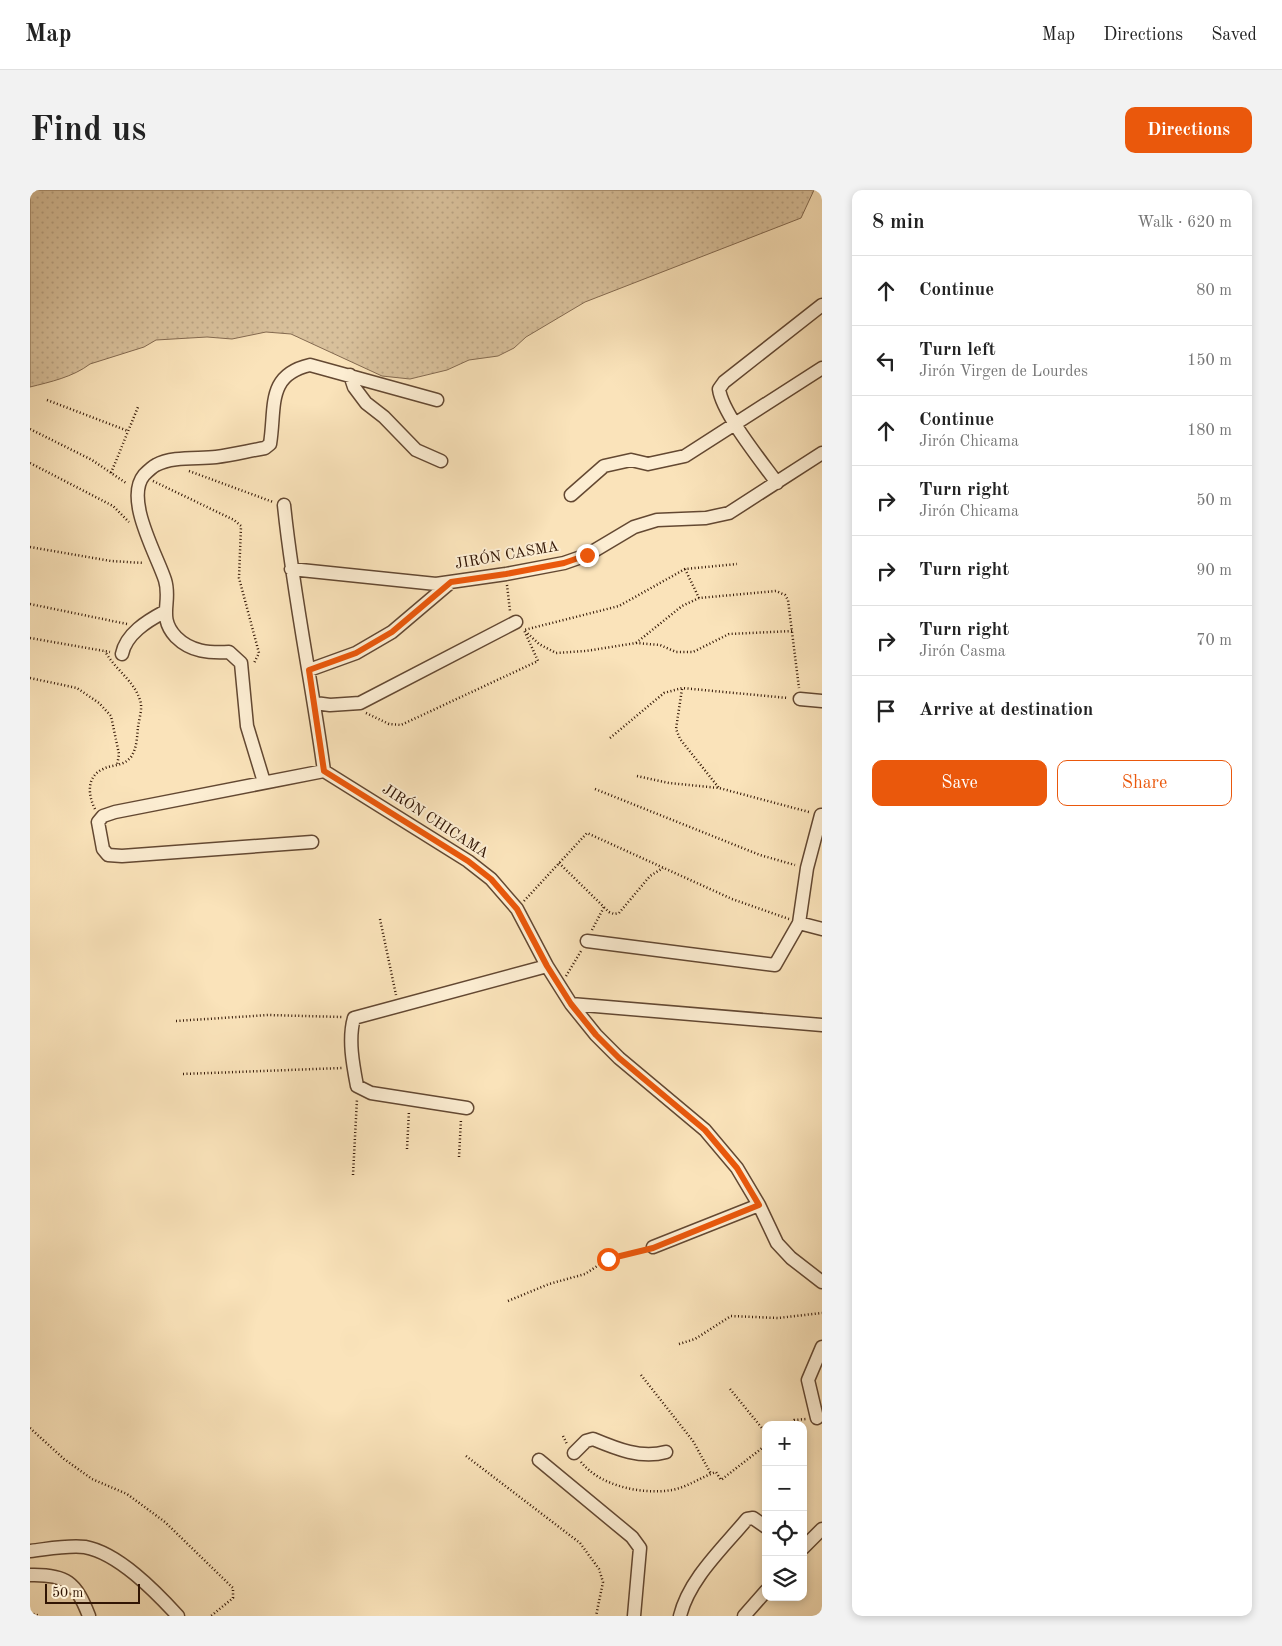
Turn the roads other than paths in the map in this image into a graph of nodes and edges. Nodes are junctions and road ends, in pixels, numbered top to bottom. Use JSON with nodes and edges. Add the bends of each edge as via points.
{"nodes":[{"id":1,"x":822,"y":305,"type":"edge"},
{"id":2,"x":821,"y":370,"type":"edge"},
{"id":3,"x":350,"y":376,"type":"junction"},
{"id":4,"x":437,"y":400,"type":"dead end"},
{"id":5,"x":735,"y":423,"type":"junction"},
{"id":6,"x":822,"y":453,"type":"edge"},
{"id":7,"x":441,"y":461,"type":"dead end"},
{"id":8,"x":777,"y":483,"type":"junction"},
{"id":9,"x":571,"y":495,"type":"dead end"},
{"id":10,"x":284,"y":506,"type":"road end"},
{"id":11,"x":291,"y":569,"type":"junction"},
{"id":12,"x":451,"y":582,"type":"junction"},
{"id":13,"x":164,"y":612,"type":"junction"},
{"id":14,"x":520,"y":626,"type":"road end"},
{"id":15,"x":122,"y":654,"type":"road end"},
{"id":16,"x":309,"y":670,"type":"junction"},
{"id":17,"x":800,"y":699,"type":"road end"},
{"id":18,"x":822,"y":701,"type":"edge"},
{"id":19,"x":315,"y":703,"type":"junction"},
{"id":20,"x":324,"y":771,"type":"junction"},
{"id":21,"x":264,"y":782,"type":"junction"},
{"id":22,"x":821,"y":815,"type":"edge"},
{"id":23,"x":312,"y":842,"type":"dead end"},
{"id":24,"x":799,"y":923,"type":"junction"},
{"id":25,"x":822,"y":928,"type":"edge"},
{"id":26,"x":587,"y":941,"type":"dead end"},
{"id":27,"x":547,"y":966,"type":"junction"},
{"id":28,"x":571,"y":1004,"type":"junction"},
{"id":29,"x":822,"y":1025,"type":"edge"},
{"id":30,"x":464,"y":1108,"type":"road end"},
{"id":31,"x":759,"y":1205,"type":"junction"},
{"id":32,"x":653,"y":1248,"type":"road end"},
{"id":33,"x":822,"y":1282,"type":"edge"},
{"id":34,"x":822,"y":1347,"type":"edge"},
{"id":35,"x":818,"y":1418,"type":"road end"},
{"id":36,"x":666,"y":1452,"type":"dead end"},
{"id":37,"x":574,"y":1453,"type":"road end"},
{"id":38,"x":539,"y":1460,"type":"dead end"},
{"id":39,"x":762,"y":1524,"type":"edge"},
{"id":40,"x":822,"y":1529,"type":"edge"},
{"id":41,"x":807,"y":1544,"type":"edge"},
{"id":42,"x":30,"y":1551,"type":"edge"},
{"id":43,"x":30,"y":1575,"type":"edge"},
{"id":44,"x":762,"y":1596,"type":"edge"},
{"id":45,"x":88,"y":1616,"type":"edge"},
{"id":46,"x":178,"y":1616,"type":"edge"},
{"id":47,"x":634,"y":1616,"type":"edge"},
{"id":48,"x":680,"y":1616,"type":"edge"},
{"id":49,"x":744,"y":1616,"type":"edge"}],
"edges":[{"from":1,"to":5,"type":"street","via":[[724,382],[719,389],[720,396]]},
{"from":2,"to":5,"type":"street"},
{"from":3,"to":4,"type":"street"},
{"from":3,"to":7,"type":"street","via":[[366,403],[416,450]]},
{"from":3,"to":13,"type":"street","via":[[310,364],[295,368],[282,378],[275,394],[270,444],[265,448],[166,462],[156,465],[143,476],[138,491],[142,523],[168,594]]},
{"from":5,"to":8,"type":"street"},
{"from":5,"to":9,"type":"street","via":[[684,456],[648,464],[631,460],[604,466]]},
{"from":6,"to":8,"type":"street","name":"JIRÓN CASMA"},
{"from":8,"to":12,"type":"street","name":"JIRÓN CASMA","via":[[729,513],[706,518],[657,520],[634,527],[587,555],[564,563]]},
{"from":10,"to":11,"type":"street"},
{"from":11,"to":12,"type":"street","name":"JIRÓN CASMA","via":[[436,584]]},
{"from":11,"to":16,"type":"street"},
{"from":12,"to":16,"type":"street","via":[[392,632],[356,653]]},
{"from":13,"to":15,"type":"street","via":[[141,627],[128,640]]},
{"from":13,"to":21,"type":"street","via":[[176,637],[189,647],[208,653],[229,652],[241,663],[247,726]]},
{"from":14,"to":19,"type":"street","via":[[360,703]]},
{"from":16,"to":19,"type":"street"},
{"from":17,"to":18,"type":"street"},
{"from":19,"to":20,"type":"street"},
{"from":20,"to":21,"type":"street"},
{"from":20,"to":27,"type":"street","name":"JIRÓN CHICAMA","via":[[468,861],[491,879],[517,909]]},
{"from":21,"to":23,"type":"street","via":[[115,812],[98,822],[103,849],[108,855],[122,856]]},
{"from":22,"to":24,"type":"street","via":[[807,868]]},
{"from":24,"to":25,"type":"street"},
{"from":24,"to":26,"type":"street","via":[[775,965]]},
{"from":27,"to":28,"type":"street","name":"JIRÓN CHICAMA"},
{"from":27,"to":30,"type":"street","via":[[354,1018],[351,1027],[357,1086],[371,1093]]},
{"from":28,"to":29,"type":"street"},
{"from":28,"to":31,"type":"street","name":"JIRÓN CHICAMA","via":[[619,1058],[705,1130],[737,1168]]},
{"from":31,"to":32,"type":"street"},
{"from":31,"to":33,"type":"street","name":"JIRÓN CHICAMA","via":[[777,1243]]},
{"from":34,"to":35,"type":"street","via":[[808,1380]]},
{"from":36,"to":37,"type":"street","via":[[652,1456],[593,1440],[586,1441]]},
{"from":38,"to":47,"type":"street","via":[[632,1537],[640,1548]]},
{"from":39,"to":48,"type":"street","via":[[753,1518],[747,1520],[698,1579],[683,1604]]},
{"from":40,"to":41,"type":"street"},
{"from":42,"to":46,"type":"street","via":[[71,1546],[106,1554],[141,1580]]},
{"from":43,"to":45,"type":"street","via":[[53,1574],[70,1583],[82,1598]]},
{"from":44,"to":49,"type":"street"}]}
